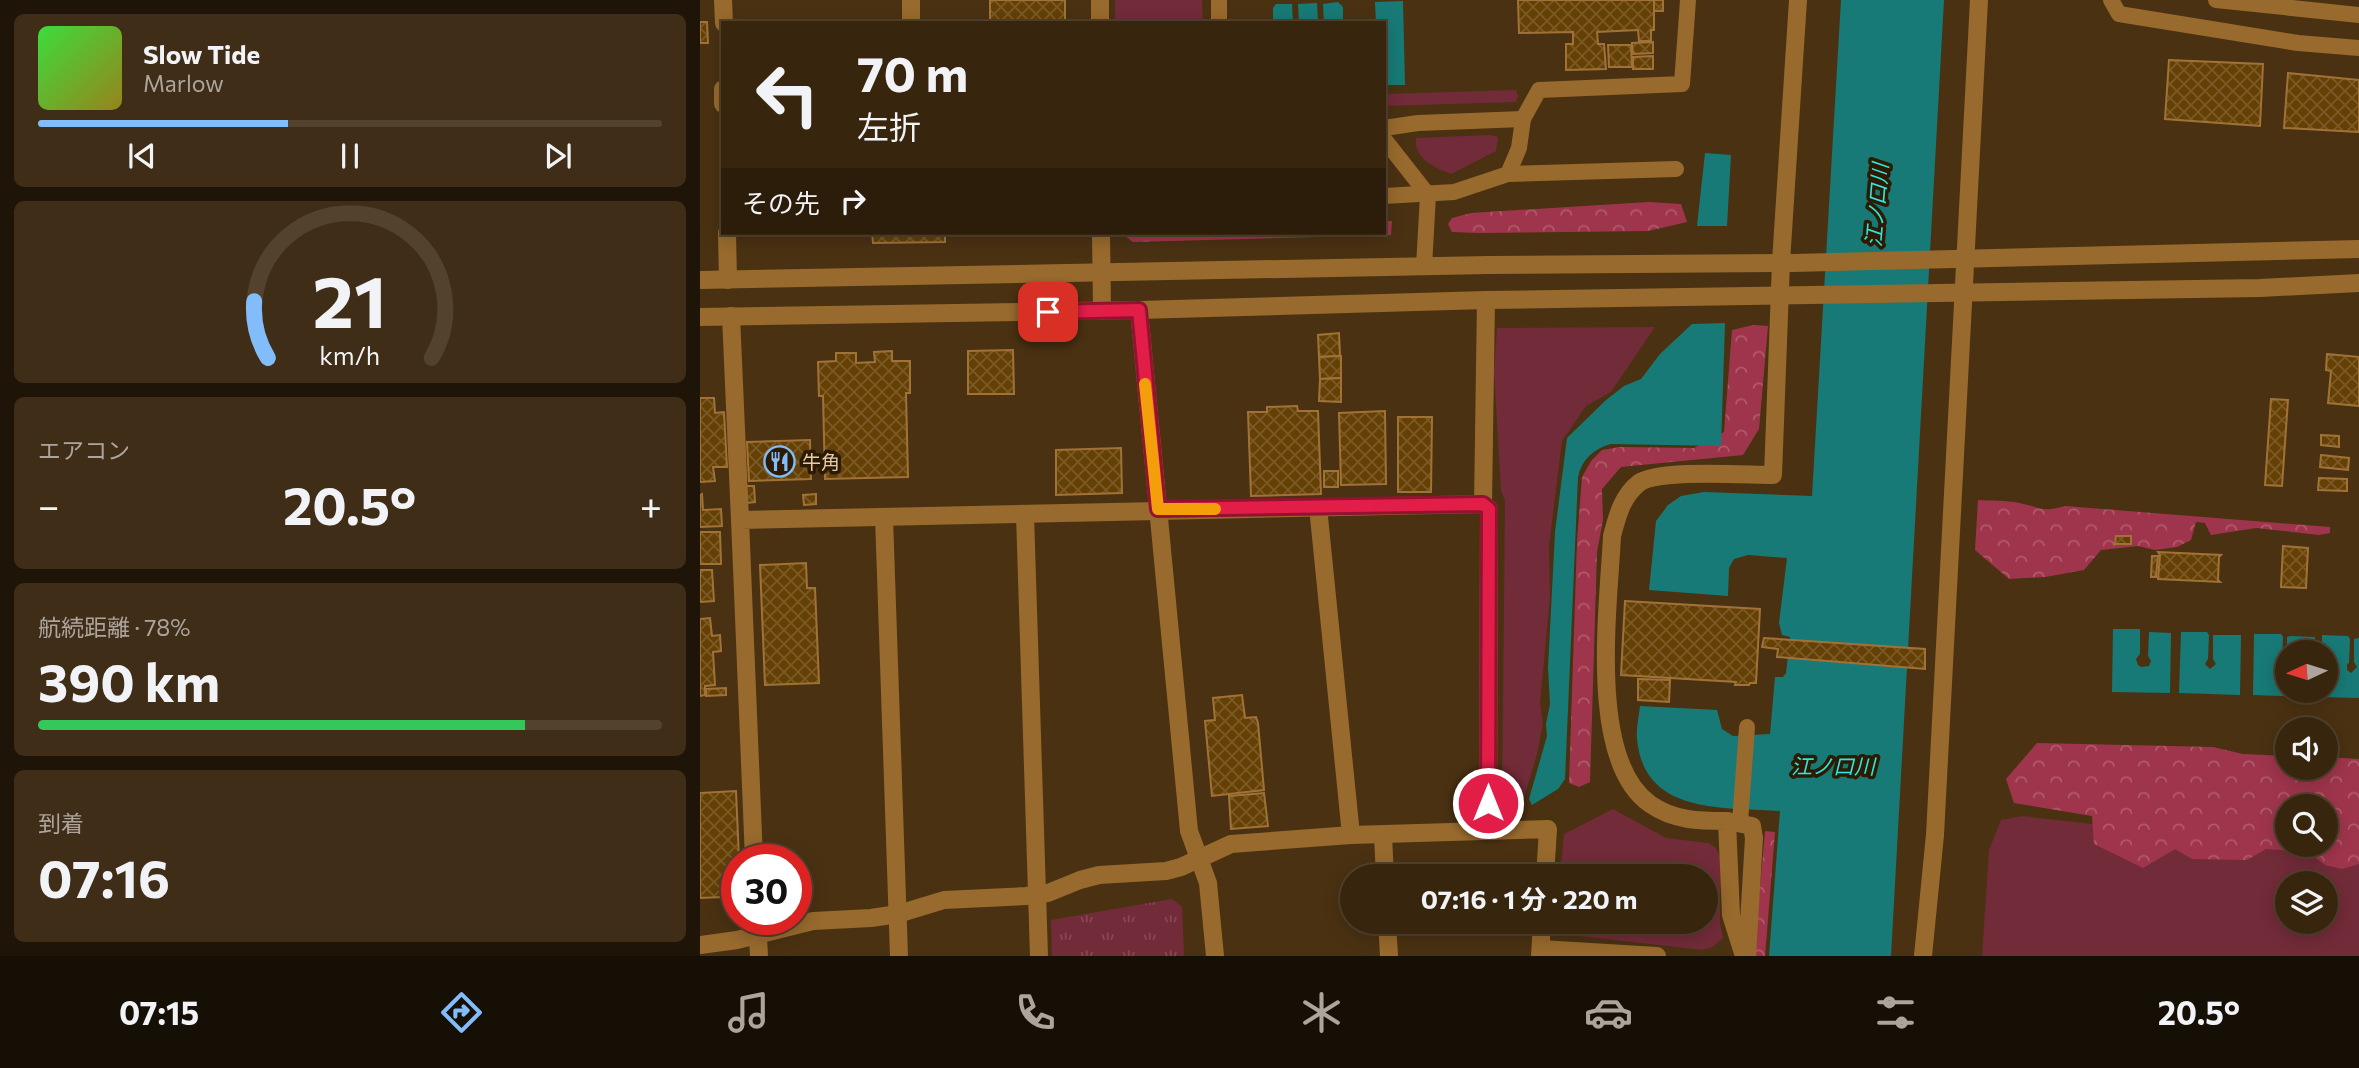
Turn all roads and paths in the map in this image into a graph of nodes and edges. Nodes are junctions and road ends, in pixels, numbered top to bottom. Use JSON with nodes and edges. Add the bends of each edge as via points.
{"nodes":[{"id":1,"x":723,"y":0,"type":"edge"},
{"id":2,"x":911,"y":0,"type":"edge"},
{"id":3,"x":1100,"y":0,"type":"edge"},
{"id":4,"x":1219,"y":0,"type":"edge"},
{"id":5,"x":1688,"y":0,"type":"edge"},
{"id":6,"x":1798,"y":0,"type":"edge"},
{"id":7,"x":1979,"y":0,"type":"edge"},
{"id":8,"x":2111,"y":0,"type":"edge"},
{"id":9,"x":2216,"y":0,"type":"edge"},
{"id":10,"x":2359,"y":15,"type":"edge"},
{"id":11,"x":724,"y":21,"type":"edge"},
{"id":12,"x":911,"y":21,"type":"edge"},
{"id":13,"x":1100,"y":21,"type":"edge"},
{"id":14,"x":1219,"y":21,"type":"edge"},
{"id":15,"x":2359,"y":48,"type":"edge"},
{"id":16,"x":1523,"y":120,"type":"junction"},
{"id":17,"x":1386,"y":128,"type":"edge"},
{"id":18,"x":1386,"y":142,"type":"edge"},
{"id":19,"x":1676,"y":169,"type":"dead end"},
{"id":20,"x":1508,"y":174,"type":"junction"},
{"id":21,"x":1428,"y":195,"type":"junction"},
{"id":22,"x":1386,"y":197,"type":"edge"},
{"id":23,"x":727,"y":235,"type":"edge"},
{"id":24,"x":1101,"y":235,"type":"edge"},
{"id":25,"x":2359,"y":249,"type":"edge"},
{"id":26,"x":1965,"y":259,"type":"junction"},
{"id":27,"x":1787,"y":262,"type":"junction"},
{"id":28,"x":1424,"y":267,"type":"junction"},
{"id":29,"x":1102,"y":274,"type":"junction"},
{"id":30,"x":728,"y":280,"type":"junction"},
{"id":31,"x":700,"y":281,"type":"edge"},
{"id":32,"x":2359,"y":283,"type":"edge"},
{"id":33,"x":1964,"y":292,"type":"junction"},
{"id":34,"x":1786,"y":295,"type":"junction"},
{"id":35,"x":1486,"y":300,"type":"junction"},
{"id":36,"x":1139,"y":310,"type":"junction"},
{"id":37,"x":1102,"y":311,"type":"junction"},
{"id":38,"x":731,"y":316,"type":"junction"},
{"id":39,"x":700,"y":317,"type":"edge"},
{"id":40,"x":1483,"y":504,"type":"junction"},
{"id":41,"x":1318,"y":507,"type":"junction"},
{"id":42,"x":1158,"y":509,"type":"junction"},
{"id":43,"x":1025,"y":515,"type":"junction"},
{"id":44,"x":884,"y":517,"type":"junction"},
{"id":45,"x":740,"y":520,"type":"junction"},
{"id":46,"x":1747,"y":727,"type":"dead end"},
{"id":47,"x":1736,"y":819,"type":"junction"},
{"id":48,"x":1488,"y":830,"type":"junction"},
{"id":49,"x":1351,"y":835,"type":"junction"},
{"id":50,"x":1383,"y":836,"type":"junction"},
{"id":51,"x":753,"y":844,"type":"edge"},
{"id":52,"x":1200,"y":858,"type":"junction"},
{"id":53,"x":1384,"y":864,"type":"edge"},
{"id":54,"x":1546,"y":864,"type":"edge"},
{"id":55,"x":1037,"y":895,"type":"junction"},
{"id":56,"x":898,"y":914,"type":"junction"},
{"id":57,"x":812,"y":920,"type":"edge"},
{"id":58,"x":1388,"y":934,"type":"edge"},
{"id":59,"x":1541,"y":934,"type":"edge"},
{"id":60,"x":732,"y":935,"type":"edge"},
{"id":61,"x":758,"y":935,"type":"edge"},
{"id":62,"x":700,"y":945,"type":"edge"},
{"id":63,"x":1540,"y":953,"type":"edge"},
{"id":64,"x":759,"y":956,"type":"edge"},
{"id":65,"x":900,"y":956,"type":"edge"},
{"id":66,"x":1039,"y":956,"type":"edge"},
{"id":67,"x":1215,"y":956,"type":"edge"},
{"id":68,"x":1389,"y":956,"type":"edge"},
{"id":69,"x":1657,"y":956,"type":"edge"},
{"id":70,"x":1745,"y":956,"type":"edge"},
{"id":71,"x":1923,"y":956,"type":"edge"}],
"edges":[{"from":1,"to":11,"type":"street"},
{"from":2,"to":12,"type":"street"},
{"from":3,"to":13,"type":"street"},
{"from":4,"to":14,"type":"lane"},
{"from":5,"to":16,"type":"lane","via":[[1682,84],[1538,90]]},
{"from":6,"to":27,"type":"street"},
{"from":7,"to":26,"type":"street"},
{"from":8,"to":15,"type":"lane","via":[[2119,14],[2298,43]]},
{"from":9,"to":10,"type":"lane"},
{"from":16,"to":17,"type":"lane"},
{"from":16,"to":20,"type":"lane","via":[[1519,148]]},
{"from":18,"to":21,"type":"lane"},
{"from":19,"to":20,"type":"lane"},
{"from":20,"to":21,"type":"lane","via":[[1454,192]]},
{"from":21,"to":22,"type":"lane"},
{"from":21,"to":28,"type":"lane"},
{"from":23,"to":30,"type":"street"},
{"from":24,"to":29,"type":"street"},
{"from":25,"to":26,"type":"street"},
{"from":26,"to":27,"type":"street"},
{"from":26,"to":33,"type":"street"},
{"from":27,"to":28,"type":"street"},
{"from":27,"to":34,"type":"street"},
{"from":28,"to":29,"type":"street"},
{"from":29,"to":30,"type":"street"},
{"from":29,"to":37,"type":"street"},
{"from":30,"to":31,"type":"street"},
{"from":32,"to":33,"type":"street"},
{"from":33,"to":34,"type":"street"},
{"from":33,"to":71,"type":"street","via":[[1935,835]]},
{"from":34,"to":35,"type":"street"},
{"from":34,"to":47,"type":"street","via":[[1773,475],[1650,477],[1628,494],[1612,536],[1605,689],[1612,736],[1624,768],[1634,788],[1665,812],[1690,821]]},
{"from":35,"to":36,"type":"street"},
{"from":35,"to":40,"type":"street"},
{"from":36,"to":37,"type":"street"},
{"from":36,"to":42,"type":"street"},
{"from":37,"to":38,"type":"street"},
{"from":38,"to":39,"type":"street"},
{"from":38,"to":45,"type":"street"},
{"from":40,"to":41,"type":"street"},
{"from":40,"to":48,"type":"street","via":[[1489,509]]},
{"from":41,"to":42,"type":"street"},
{"from":41,"to":49,"type":"street"},
{"from":42,"to":43,"type":"street"},
{"from":42,"to":52,"type":"street","via":[[1189,831]]},
{"from":43,"to":44,"type":"street"},
{"from":43,"to":55,"type":"street"},
{"from":44,"to":45,"type":"street"},
{"from":44,"to":56,"type":"street"},
{"from":45,"to":51,"type":"street"},
{"from":46,"to":47,"type":"lane"},
{"from":47,"to":70,"type":"street","via":[[1731,915]]},
{"from":47,"to":70,"type":"street","via":[[1752,826],[1754,838]]},
{"from":48,"to":50,"type":"street"},
{"from":48,"to":54,"type":"street","via":[[1548,829]]},
{"from":49,"to":50,"type":"street"},
{"from":49,"to":52,"type":"street","via":[[1231,844]]},
{"from":50,"to":53,"type":"street"},
{"from":52,"to":55,"type":"street","via":[[1166,871],[1099,875]]},
{"from":52,"to":67,"type":"street","via":[[1212,906]]},
{"from":55,"to":56,"type":"street","via":[[944,900]]},
{"from":55,"to":66,"type":"street"},
{"from":56,"to":57,"type":"street"},
{"from":56,"to":65,"type":"street"},
{"from":58,"to":68,"type":"street"},
{"from":59,"to":63,"type":"street"},
{"from":60,"to":62,"type":"street"},
{"from":61,"to":64,"type":"street"},
{"from":63,"to":69,"type":"street"}]}
